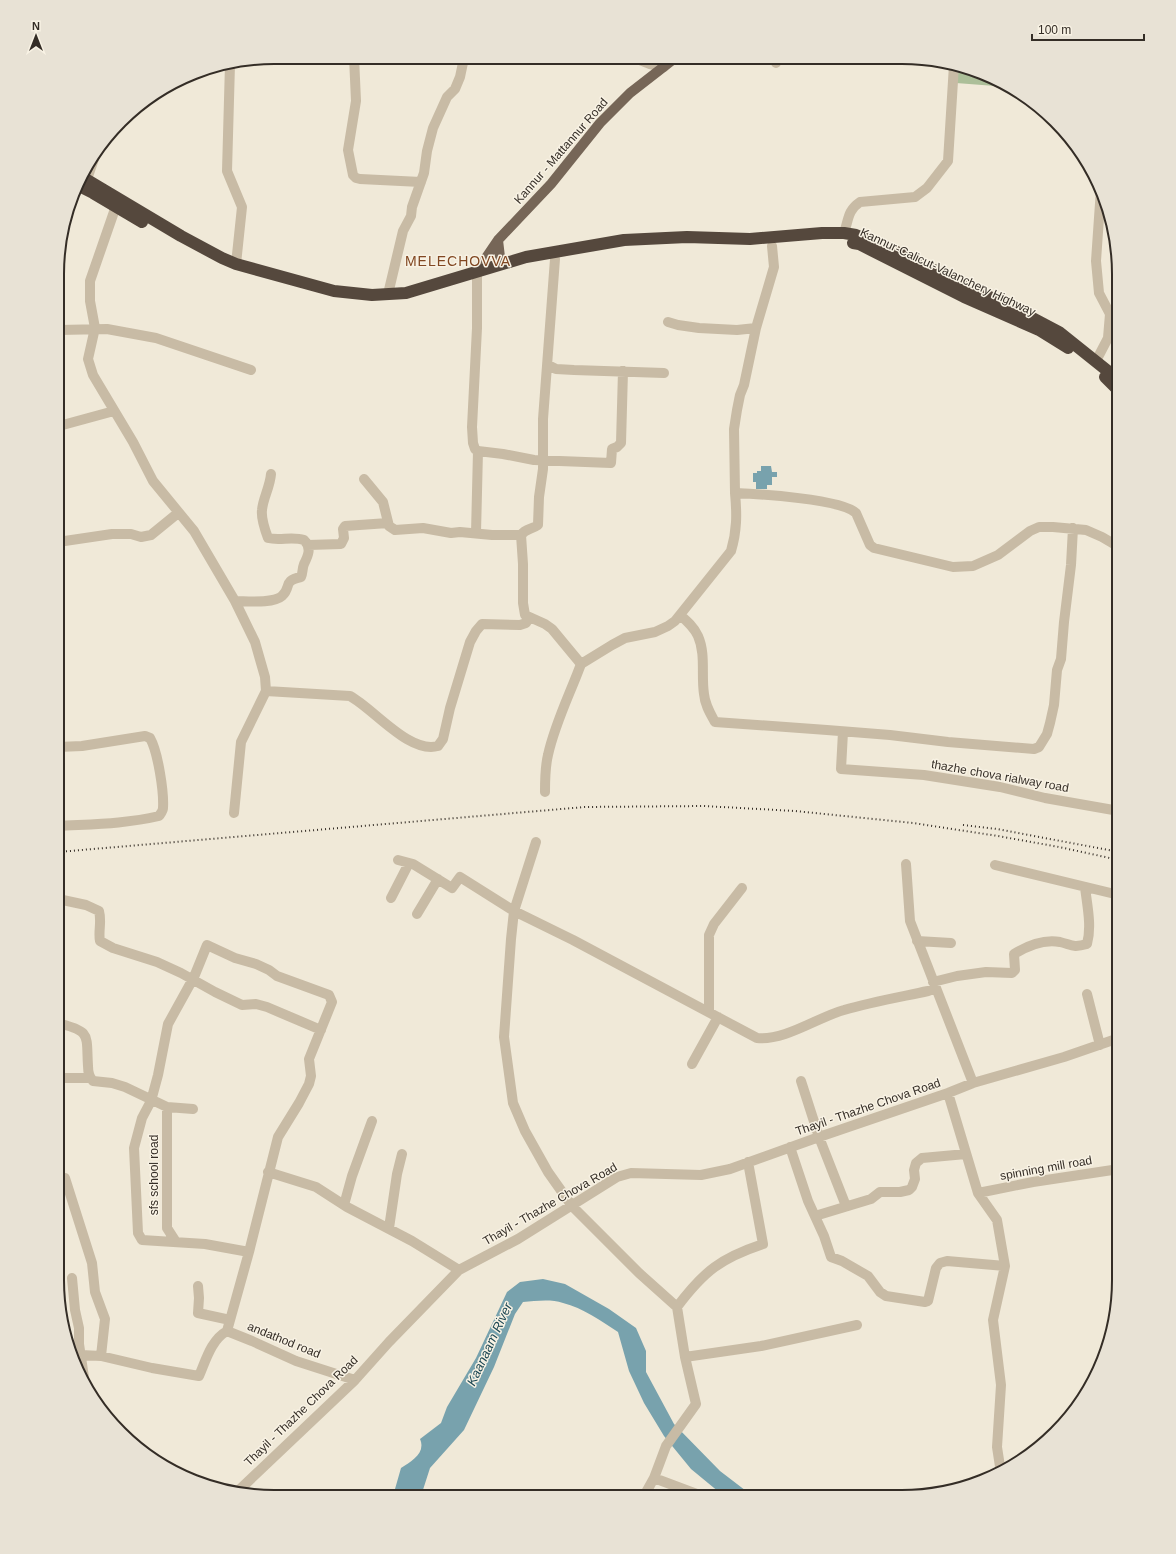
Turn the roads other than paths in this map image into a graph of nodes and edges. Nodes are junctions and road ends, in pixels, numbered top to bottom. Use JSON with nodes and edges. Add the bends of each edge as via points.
{"nodes":[{"id":1,"x":354,"y":64,"type":"edge"},
{"id":2,"x":463,"y":64,"type":"edge"},
{"id":3,"x":650,"y":64,"type":"edge"},
{"id":4,"x":668,"y":64,"type":"edge"},
{"id":5,"x":664,"y":67,"type":"junction"},
{"id":6,"x":230,"y":69,"type":"edge"},
{"id":7,"x":954,"y":70,"type":"edge"},
{"id":8,"x":421,"y":182,"type":"junction"},
{"id":9,"x":85,"y":183,"type":"edge"},
{"id":10,"x":117,"y":202,"type":"junction"},
{"id":11,"x":1100,"y":203,"type":"edge"},
{"id":12,"x":844,"y":232,"type":"junction"},
{"id":13,"x":498,"y":240,"type":"junction"},
{"id":14,"x":772,"y":242,"type":"junction"},
{"id":15,"x":555,"y":254,"type":"junction"},
{"id":16,"x":507,"y":263,"type":"junction"},
{"id":17,"x":236,"y":264,"type":"junction"},
{"id":18,"x":477,"y":271,"type":"junction"},
{"id":19,"x":334,"y":291,"type":"junction"},
{"id":20,"x":388,"y":294,"type":"junction"},
{"id":21,"x":668,"y":322,"type":"dead end"},
{"id":22,"x":94,"y":328,"type":"junction"},
{"id":23,"x":756,"y":328,"type":"junction"},
{"id":24,"x":64,"y":330,"type":"edge"},
{"id":25,"x":1096,"y":361,"type":"junction"},
{"id":26,"x":548,"y":365,"type":"junction"},
{"id":27,"x":251,"y":370,"type":"dead end"},
{"id":28,"x":623,"y":371,"type":"junction"},
{"id":29,"x":664,"y":373,"type":"dead end"},
{"id":30,"x":1112,"y":374,"type":"edge"},
{"id":31,"x":1112,"y":384,"type":"edge"},
{"id":32,"x":114,"y":411,"type":"junction"},
{"id":33,"x":64,"y":425,"type":"edge"},
{"id":34,"x":478,"y":452,"type":"junction"},
{"id":35,"x":542,"y":460,"type":"junction"},
{"id":36,"x":271,"y":474,"type":"dead end"},
{"id":37,"x":364,"y":479,"type":"dead end"},
{"id":38,"x":735,"y":493,"type":"junction"},
{"id":39,"x":178,"y":512,"type":"junction"},
{"id":40,"x":388,"y":523,"type":"junction"},
{"id":41,"x":1073,"y":528,"type":"junction"},
{"id":42,"x":476,"y":533,"type":"junction"},
{"id":43,"x":521,"y":535,"type":"junction"},
{"id":44,"x":64,"y":541,"type":"edge"},
{"id":45,"x":1112,"y":543,"type":"edge"},
{"id":46,"x":308,"y":545,"type":"junction"},
{"id":47,"x":235,"y":601,"type":"junction"},
{"id":48,"x":680,"y":615,"type":"junction"},
{"id":49,"x":529,"y":618,"type":"junction"},
{"id":50,"x":582,"y":664,"type":"junction"},
{"id":51,"x":266,"y":691,"type":"junction"},
{"id":52,"x":843,"y":732,"type":"junction"},
{"id":53,"x":64,"y":747,"type":"edge"},
{"id":54,"x":546,"y":792,"type":"dead end"},
{"id":55,"x":1112,"y":810,"type":"edge"},
{"id":56,"x":234,"y":813,"type":"dead end"},
{"id":57,"x":64,"y":826,"type":"edge"},
{"id":58,"x":536,"y":842,"type":"dead end"},
{"id":59,"x":398,"y":860,"type":"dead end"},
{"id":60,"x":409,"y":863,"type":"junction"},
{"id":61,"x":906,"y":864,"type":"dead end"},
{"id":62,"x":995,"y":865,"type":"dead end"},
{"id":63,"x":438,"y":879,"type":"junction"},
{"id":64,"x":1085,"y":887,"type":"junction"},
{"id":65,"x":742,"y":888,"type":"dead end"},
{"id":66,"x":1112,"y":893,"type":"edge"},
{"id":67,"x":391,"y":898,"type":"dead end"},
{"id":68,"x":64,"y":900,"type":"edge"},
{"id":69,"x":514,"y":910,"type":"junction"},
{"id":70,"x":417,"y":914,"type":"dead end"},
{"id":71,"x":917,"y":941,"type":"junction"},
{"id":72,"x":951,"y":943,"type":"dead end"},
{"id":73,"x":193,"y":980,"type":"junction"},
{"id":74,"x":934,"y":985,"type":"junction"},
{"id":75,"x":1086,"y":994,"type":"dead end"},
{"id":76,"x":713,"y":1014,"type":"junction"},
{"id":77,"x":64,"y":1024,"type":"edge"},
{"id":78,"x":322,"y":1030,"type":"junction"},
{"id":79,"x":1112,"y":1041,"type":"edge"},
{"id":80,"x":1100,"y":1045,"type":"junction"},
{"id":81,"x":692,"y":1064,"type":"dead end"},
{"id":82,"x":64,"y":1078,"type":"edge"},
{"id":83,"x":90,"y":1078,"type":"junction"},
{"id":84,"x":801,"y":1081,"type":"dead end"},
{"id":85,"x":973,"y":1083,"type":"junction"},
{"id":86,"x":948,"y":1093,"type":"junction"},
{"id":87,"x":150,"y":1101,"type":"junction"},
{"id":88,"x":166,"y":1108,"type":"junction"},
{"id":89,"x":193,"y":1109,"type":"dead end"},
{"id":90,"x":372,"y":1121,"type":"dead end"},
{"id":91,"x":819,"y":1137,"type":"junction"},
{"id":92,"x":790,"y":1147,"type":"junction"},
{"id":93,"x":402,"y":1154,"type":"dead end"},
{"id":94,"x":966,"y":1154,"type":"junction"},
{"id":95,"x":748,"y":1162,"type":"junction"},
{"id":96,"x":1112,"y":1170,"type":"edge"},
{"id":97,"x":268,"y":1172,"type":"junction"},
{"id":98,"x":65,"y":1178,"type":"dead end"},
{"id":99,"x":978,"y":1193,"type":"junction"},
{"id":100,"x":344,"y":1205,"type":"junction"},
{"id":101,"x":572,"y":1206,"type":"junction"},
{"id":102,"x":846,"y":1206,"type":"junction"},
{"id":103,"x":815,"y":1216,"type":"junction"},
{"id":104,"x":389,"y":1228,"type":"junction"},
{"id":105,"x":176,"y":1242,"type":"junction"},
{"id":106,"x":249,"y":1252,"type":"junction"},
{"id":107,"x":1006,"y":1266,"type":"junction"},
{"id":108,"x":460,"y":1270,"type":"junction"},
{"id":109,"x":72,"y":1278,"type":"dead end"},
{"id":110,"x":198,"y":1286,"type":"dead end"},
{"id":111,"x":677,"y":1307,"type":"junction"},
{"id":112,"x":230,"y":1320,"type":"junction"},
{"id":113,"x":857,"y":1326,"type":"dead end"},
{"id":114,"x":227,"y":1331,"type":"junction"},
{"id":115,"x":77,"y":1352,"type":"edge"},
{"id":116,"x":78,"y":1355,"type":"edge"},
{"id":117,"x":101,"y":1356,"type":"junction"},
{"id":118,"x":685,"y":1357,"type":"junction"},
{"id":119,"x":355,"y":1380,"type":"junction"},
{"id":120,"x":999,"y":1466,"type":"edge"},
{"id":121,"x":654,"y":1478,"type":"junction"},
{"id":122,"x":242,"y":1487,"type":"edge"},
{"id":123,"x":647,"y":1490,"type":"edge"},
{"id":124,"x":686,"y":1490,"type":"edge"}],
"edges":[{"from":1,"to":8,"type":"street","via":[[356,101],[348,150],[353,175],[360,179]]},
{"from":2,"to":8,"type":"street","via":[[455,89],[447,97],[433,128]]},
{"from":3,"to":5,"type":"street"},
{"from":4,"to":5,"type":"main road","name":"Kannur - Mattannur Road"},
{"from":5,"to":13,"type":"main road","name":"Kannur - Mattannur Road","via":[[630,94],[600,123],[551,184]]},
{"from":6,"to":17,"type":"street","via":[[227,171],[242,207]]},
{"from":7,"to":12,"type":"street","via":[[948,161],[927,188],[915,197],[860,202],[852,207]]},
{"from":8,"to":20,"type":"street","via":[[401,238]]},
{"from":9,"to":10,"type":"highway","name":"Kannur-Calicut-Valanchery Highway"},
{"from":10,"to":17,"type":"highway","name":"Kannur-Calicut-Valanchery Highway"},
{"from":10,"to":19,"type":"highway","name":"Kannur-Calicut-Valanchery Highway","via":[[210,260],[230,269],[315,292]]},
{"from":10,"to":22,"type":"street","via":[[90,281]]},
{"from":11,"to":25,"type":"street","via":[[1096,261],[1099,293],[1110,314],[1108,338]]},
{"from":12,"to":14,"type":"highway","name":"Kannur-Calicut-Valanchery Highway","via":[[822,233]]},
{"from":12,"to":25,"type":"highway","name":"Kannur-Calicut-Valanchery Highway","via":[[882,245],[1023,313],[1059,332]]},
{"from":13,"to":16,"type":"main road","via":[[500,257]]},
{"from":13,"to":18,"type":"main road","name":"Kannur - Mattannur Road"},
{"from":14,"to":15,"type":"highway","name":"Kannur-Calicut-Valanchery Highway","via":[[687,238],[624,240]]},
{"from":14,"to":23,"type":"street","via":[[774,267]]},
{"from":14,"to":31,"type":"highway","name":"Kannur-Calicut-Valanchery Highway","via":[[841,240],[860,244],[964,297],[1039,330]]},
{"from":15,"to":16,"type":"highway","name":"Kannur-Calicut-Valanchery Highway","via":[[526,256]]},
{"from":15,"to":26,"type":"street"},
{"from":16,"to":18,"type":"highway","name":"Kannur-Calicut-Valanchery Highway"},
{"from":17,"to":19,"type":"highway","name":"Kannur-Calicut-Valanchery Highway"},
{"from":18,"to":20,"type":"highway","name":"Kannur-Calicut-Valanchery Highway","via":[[406,293]]},
{"from":18,"to":34,"type":"street","via":[[472,427],[473,443]]},
{"from":19,"to":20,"type":"highway","name":"Kannur-Calicut-Valanchery Highway"},
{"from":21,"to":23,"type":"street","via":[[699,328]]},
{"from":22,"to":24,"type":"street"},
{"from":22,"to":27,"type":"street","via":[[107,328],[156,338]]},
{"from":22,"to":32,"type":"street","via":[[88,359],[93,375]]},
{"from":23,"to":38,"type":"street","via":[[735,423]]},
{"from":25,"to":30,"type":"highway","name":"Kannur-Calicut-Valanchery Highway"},
{"from":26,"to":28,"type":"street","via":[[556,369]]},
{"from":26,"to":35,"type":"street"},
{"from":28,"to":29,"type":"street"},
{"from":28,"to":35,"type":"street","via":[[621,443],[612,449],[611,463]]},
{"from":32,"to":33,"type":"street"},
{"from":32,"to":39,"type":"street","via":[[153,481]]},
{"from":34,"to":35,"type":"street"},
{"from":34,"to":42,"type":"street"},
{"from":35,"to":43,"type":"street","via":[[538,525],[525,530]]},
{"from":36,"to":46,"type":"street","via":[[262,512],[268,538],[300,539]]},
{"from":37,"to":40,"type":"street","via":[[383,502]]},
{"from":38,"to":41,"type":"street","via":[[832,502],[856,513],[870,545],[874,548],[953,567],[982,564],[1038,527]]},
{"from":38,"to":48,"type":"street","via":[[737,516],[731,551]]},
{"from":39,"to":44,"type":"street","via":[[152,535],[112,534]]},
{"from":39,"to":47,"type":"street","via":[[194,531]]},
{"from":40,"to":42,"type":"street","via":[[395,530],[423,528],[451,533]]},
{"from":40,"to":46,"type":"street","via":[[345,526],[342,529],[344,538],[341,544]]},
{"from":41,"to":45,"type":"street","via":[[1086,530]]},
{"from":41,"to":52,"type":"street","via":[[1072,566],[1054,704],[1047,734],[1039,747],[1011,747]]},
{"from":42,"to":43,"type":"street"},
{"from":43,"to":49,"type":"street","via":[[523,610]]},
{"from":46,"to":47,"type":"street","via":[[308,560],[304,564],[302,575],[289,582],[283,596],[261,601]]},
{"from":47,"to":51,"type":"street","via":[[255,642],[265,677]]},
{"from":48,"to":50,"type":"street","via":[[668,626],[655,632],[625,638]]},
{"from":48,"to":52,"type":"street","via":[[698,637],[703,663],[704,693],[708,711],[715,722]]},
{"from":49,"to":50,"type":"street","via":[[552,629]]},
{"from":49,"to":51,"type":"street","via":[[526,623],[520,625],[482,624],[476,631],[470,642],[452,701],[444,739],[438,746],[426,748],[414,743],[386,725],[361,702],[350,696]]},
{"from":50,"to":54,"type":"street","via":[[565,701],[548,755]]},
{"from":51,"to":56,"type":"street","via":[[241,742]]},
{"from":52,"to":55,"type":"street","name":"thazhe chova rialway road","via":[[841,768],[924,775],[1000,787]]},
{"from":53,"to":57,"type":"street","via":[[145,736],[150,738],[154,744],[163,810],[159,816],[143,820]]},
{"from":58,"to":69,"type":"street"},
{"from":59,"to":60,"type":"street"},
{"from":60,"to":63,"type":"street"},
{"from":60,"to":67,"type":"street"},
{"from":61,"to":71,"type":"street","via":[[910,921]]},
{"from":62,"to":64,"type":"street"},
{"from":63,"to":69,"type":"street","via":[[452,888],[460,877]]},
{"from":63,"to":70,"type":"street"},
{"from":64,"to":66,"type":"street"},
{"from":64,"to":74,"type":"street","via":[[1089,938],[1087,944],[1068,946],[1060,942],[1051,942],[1026,947],[1014,954],[1015,970],[1012,974],[986,972],[957,976]]},
{"from":65,"to":76,"type":"street","via":[[714,924],[709,935]]},
{"from":68,"to":73,"type":"street","via":[[99,911],[100,941],[113,948],[157,962]]},
{"from":69,"to":76,"type":"street"},
{"from":69,"to":101,"type":"street","via":[[504,1036],[513,1102],[525,1131],[548,1172]]},
{"from":71,"to":72,"type":"street"},
{"from":71,"to":74,"type":"street"},
{"from":73,"to":78,"type":"street","via":[[242,1005],[256,1004],[267,1007]]},
{"from":73,"to":78,"type":"street","via":[[207,946],[256,964],[277,976],[329,995],[332,1002]]},
{"from":73,"to":87,"type":"street","via":[[168,1024]]},
{"from":74,"to":76,"type":"street","via":[[928,991],[843,1010],[791,1032],[764,1039],[757,1038]]},
{"from":74,"to":85,"type":"street"},
{"from":75,"to":80,"type":"street"},
{"from":76,"to":81,"type":"street"},
{"from":77,"to":83,"type":"street","via":[[83,1032],[87,1038]]},
{"from":78,"to":97,"type":"street","via":[[309,1059],[309,1084],[278,1137]]},
{"from":79,"to":80,"type":"street","name":"Thayil - Thazhe Chova Road"},
{"from":80,"to":85,"type":"street","name":"Thayil - Thazhe Chova Road"},
{"from":82,"to":83,"type":"street"},
{"from":83,"to":87,"type":"street","via":[[93,1081],[112,1083]]},
{"from":84,"to":91,"type":"street"},
{"from":85,"to":86,"type":"street","name":"Thayil - Thazhe Chova Road"},
{"from":86,"to":91,"type":"street","name":"Thayil - Thazhe Chova Road"},
{"from":86,"to":94,"type":"street"},
{"from":87,"to":88,"type":"street"},
{"from":87,"to":105,"type":"street","via":[[142,1118],[134,1148],[138,1233],[142,1240]]},
{"from":88,"to":89,"type":"street"},
{"from":88,"to":105,"type":"street","name":"sfs school road","via":[[167,1228]]},
{"from":90,"to":100,"type":"street"},
{"from":91,"to":92,"type":"street","name":"Thayil - Thazhe Chova Road"},
{"from":91,"to":102,"type":"street"},
{"from":92,"to":95,"type":"street","name":"Thayil - Thazhe Chova Road"},
{"from":92,"to":103,"type":"street"},
{"from":93,"to":104,"type":"street"},
{"from":94,"to":99,"type":"street"},
{"from":94,"to":102,"type":"street","via":[[922,1158],[916,1163],[915,1179],[909,1190],[880,1192],[872,1199]]},
{"from":95,"to":101,"type":"street","name":"Thayil - Thazhe Chova Road","via":[[701,1175],[631,1173],[618,1177]]},
{"from":95,"to":111,"type":"street","via":[[763,1244],[743,1250],[711,1268]]},
{"from":96,"to":99,"type":"street","name":"spinning mill road"},
{"from":97,"to":100,"type":"street","via":[[316,1187]]},
{"from":97,"to":106,"type":"street"},
{"from":98,"to":117,"type":"street","via":[[92,1263],[95,1292],[105,1319]]},
{"from":99,"to":107,"type":"street","via":[[997,1220]]},
{"from":100,"to":104,"type":"street","via":[[384,1228]]},
{"from":101,"to":108,"type":"street","name":"Thayil - Thazhe Chova Road"},
{"from":101,"to":111,"type":"street"},
{"from":102,"to":103,"type":"street"},
{"from":103,"to":107,"type":"street","via":[[831,1257],[868,1276],[886,1296],[928,1301],[936,1268],[940,1263],[947,1261]]},
{"from":104,"to":108,"type":"street"},
{"from":105,"to":106,"type":"street","via":[[206,1244]]},
{"from":106,"to":112,"type":"street"},
{"from":107,"to":120,"type":"street","via":[[993,1320],[1001,1385],[997,1447]]},
{"from":108,"to":119,"type":"street","name":"Thayil - Thazhe Chova Road"},
{"from":109,"to":115,"type":"street","via":[[79,1328]]},
{"from":110,"to":112,"type":"street","via":[[198,1312]]},
{"from":111,"to":118,"type":"street"},
{"from":112,"to":114,"type":"street"},
{"from":113,"to":118,"type":"street","via":[[760,1346]]},
{"from":114,"to":117,"type":"street","via":[[214,1342],[199,1376]]},
{"from":114,"to":119,"type":"street","name":"andathod road","via":[[296,1361]]},
{"from":116,"to":117,"type":"street"},
{"from":118,"to":121,"type":"street","via":[[696,1404],[666,1446]]},
{"from":119,"to":122,"type":"street","name":"Thayil - Thazhe Chova Road"},
{"from":121,"to":123,"type":"street"},
{"from":121,"to":124,"type":"street"}]}
